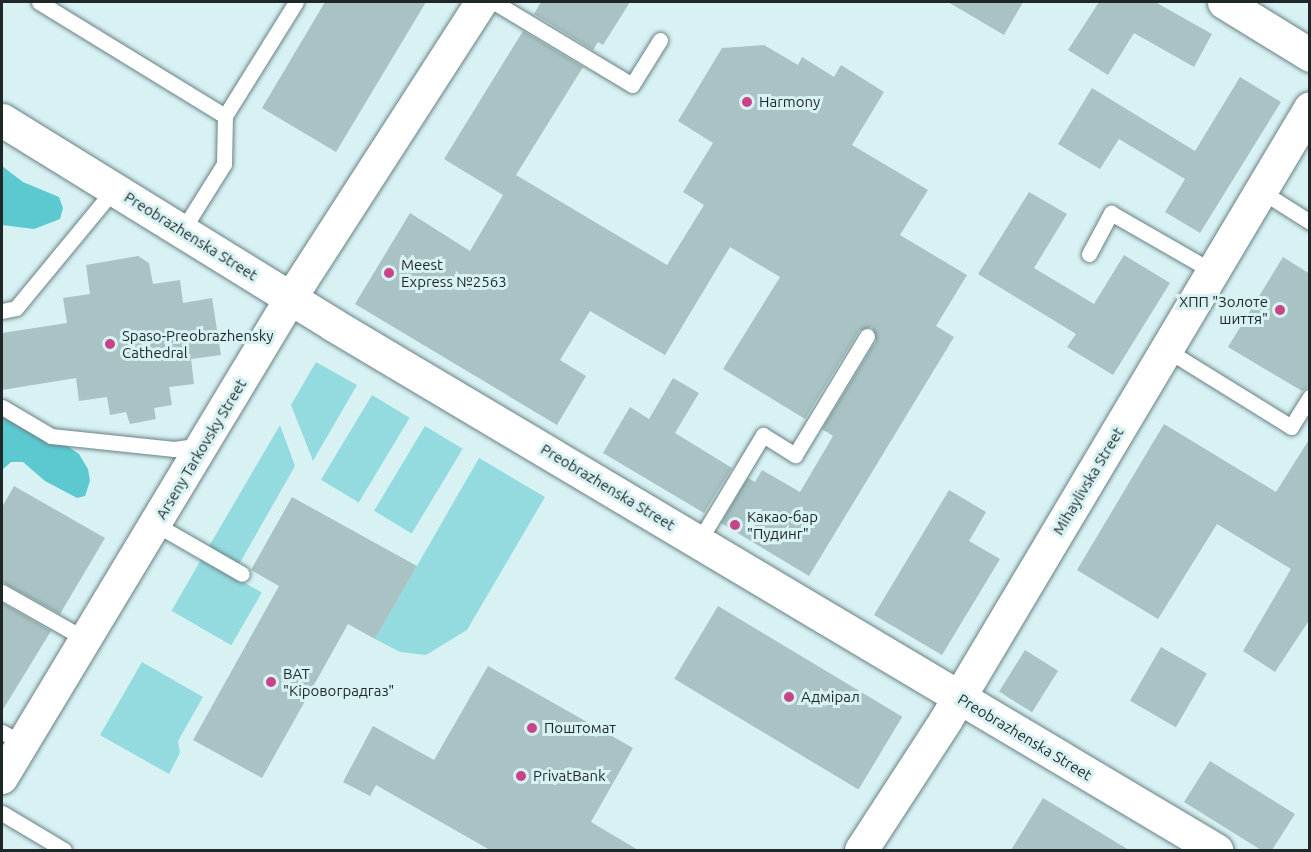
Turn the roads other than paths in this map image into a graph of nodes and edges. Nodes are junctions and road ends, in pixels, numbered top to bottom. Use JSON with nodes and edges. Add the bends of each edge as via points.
{"nodes":[{"id":1,"x":39,"y":2,"type":"edge"},
{"id":2,"x":296,"y":2,"type":"edge"},
{"id":3,"x":482,"y":2,"type":"edge"},
{"id":4,"x":494,"y":2,"type":"edge"},
{"id":5,"x":1224,"y":2,"type":"edge"},
{"id":6,"x":660,"y":40,"type":"dead end"},
{"id":7,"x":1310,"y":54,"type":"edge"},
{"id":8,"x":1310,"y":108,"type":"edge"},
{"id":9,"x":225,"y":116,"type":"junction"},
{"id":10,"x":2,"y":120,"type":"edge"},
{"id":11,"x":114,"y":188,"type":"junction"},
{"id":12,"x":1261,"y":191,"type":"junction"},
{"id":13,"x":1310,"y":222,"type":"edge"},
{"id":14,"x":182,"y":231,"type":"junction"},
{"id":15,"x":1089,"y":254,"type":"dead end"},
{"id":16,"x":1212,"y":272,"type":"junction"},
{"id":17,"x":291,"y":298,"type":"junction"},
{"id":18,"x":2,"y":310,"type":"edge"},
{"id":19,"x":867,"y":336,"type":"dead end"},
{"id":20,"x":1167,"y":350,"type":"junction"},
{"id":21,"x":1310,"y":396,"type":"edge"},
{"id":22,"x":2,"y":407,"type":"edge"},
{"id":23,"x":203,"y":445,"type":"junction"},
{"id":24,"x":155,"y":524,"type":"junction"},
{"id":25,"x":699,"y":541,"type":"junction"},
{"id":26,"x":242,"y":574,"type":"dead end"},
{"id":27,"x":2,"y":592,"type":"edge"},
{"id":28,"x":85,"y":639,"type":"junction"},
{"id":29,"x":959,"y":697,"type":"junction"},
{"id":30,"x":12,"y":737,"type":"edge"},
{"id":31,"x":2,"y":778,"type":"edge"},
{"id":32,"x":2,"y":813,"type":"edge"},
{"id":33,"x":64,"y":850,"type":"edge"},
{"id":34,"x":861,"y":850,"type":"edge"},
{"id":35,"x":1216,"y":850,"type":"edge"}],
"edges":[{"from":1,"to":9,"type":"lane"},
{"from":2,"to":9,"type":"lane"},
{"from":3,"to":17,"type":"street","name":"Arseny Tarkovsky Street"},
{"from":4,"to":6,"type":"lane","via":[[632,86]]},
{"from":5,"to":7,"type":"main road"},
{"from":8,"to":12,"type":"main road","name":"Mihaylivska Street"},
{"from":9,"to":14,"type":"lane","via":[[224,164]]},
{"from":10,"to":11,"type":"main road","name":"Preobrazhenska Street"},
{"from":11,"to":14,"type":"main road","name":"Preobrazhenska Street"},
{"from":11,"to":18,"type":"lane","via":[[16,308]]},
{"from":12,"to":13,"type":"lane"},
{"from":12,"to":16,"type":"main road","name":"Mihaylivska Street"},
{"from":14,"to":17,"type":"main road","name":"Preobrazhenska Street"},
{"from":15,"to":16,"type":"lane","via":[[1112,213]]},
{"from":16,"to":20,"type":"main road","name":"Mihaylivska Street"},
{"from":17,"to":23,"type":"street","name":"Arseny Tarkovsky Street"},
{"from":17,"to":25,"type":"main road","name":"Preobrazhenska Street"},
{"from":19,"to":25,"type":"lane","via":[[795,455],[763,435]]},
{"from":20,"to":21,"type":"lane","via":[[1291,427]]},
{"from":20,"to":29,"type":"main road","name":"Mihaylivska Street"},
{"from":22,"to":23,"type":"lane","via":[[51,436],[174,449]]},
{"from":23,"to":24,"type":"street","name":"Arseny Tarkovsky Street"},
{"from":24,"to":26,"type":"lane"},
{"from":24,"to":28,"type":"street","name":"Arseny Tarkovsky Street"},
{"from":25,"to":29,"type":"main road","name":"Preobrazhenska Street"},
{"from":27,"to":28,"type":"lane"},
{"from":28,"to":30,"type":"street","name":"Arseny Tarkovsky Street"},
{"from":29,"to":34,"type":"main road","name":"Mihaylivska Street"},
{"from":29,"to":35,"type":"main road","name":"Preobrazhenska Street"},
{"from":30,"to":31,"type":"street","name":"Arseny Tarkovsky Street"},
{"from":32,"to":33,"type":"lane"}]}
